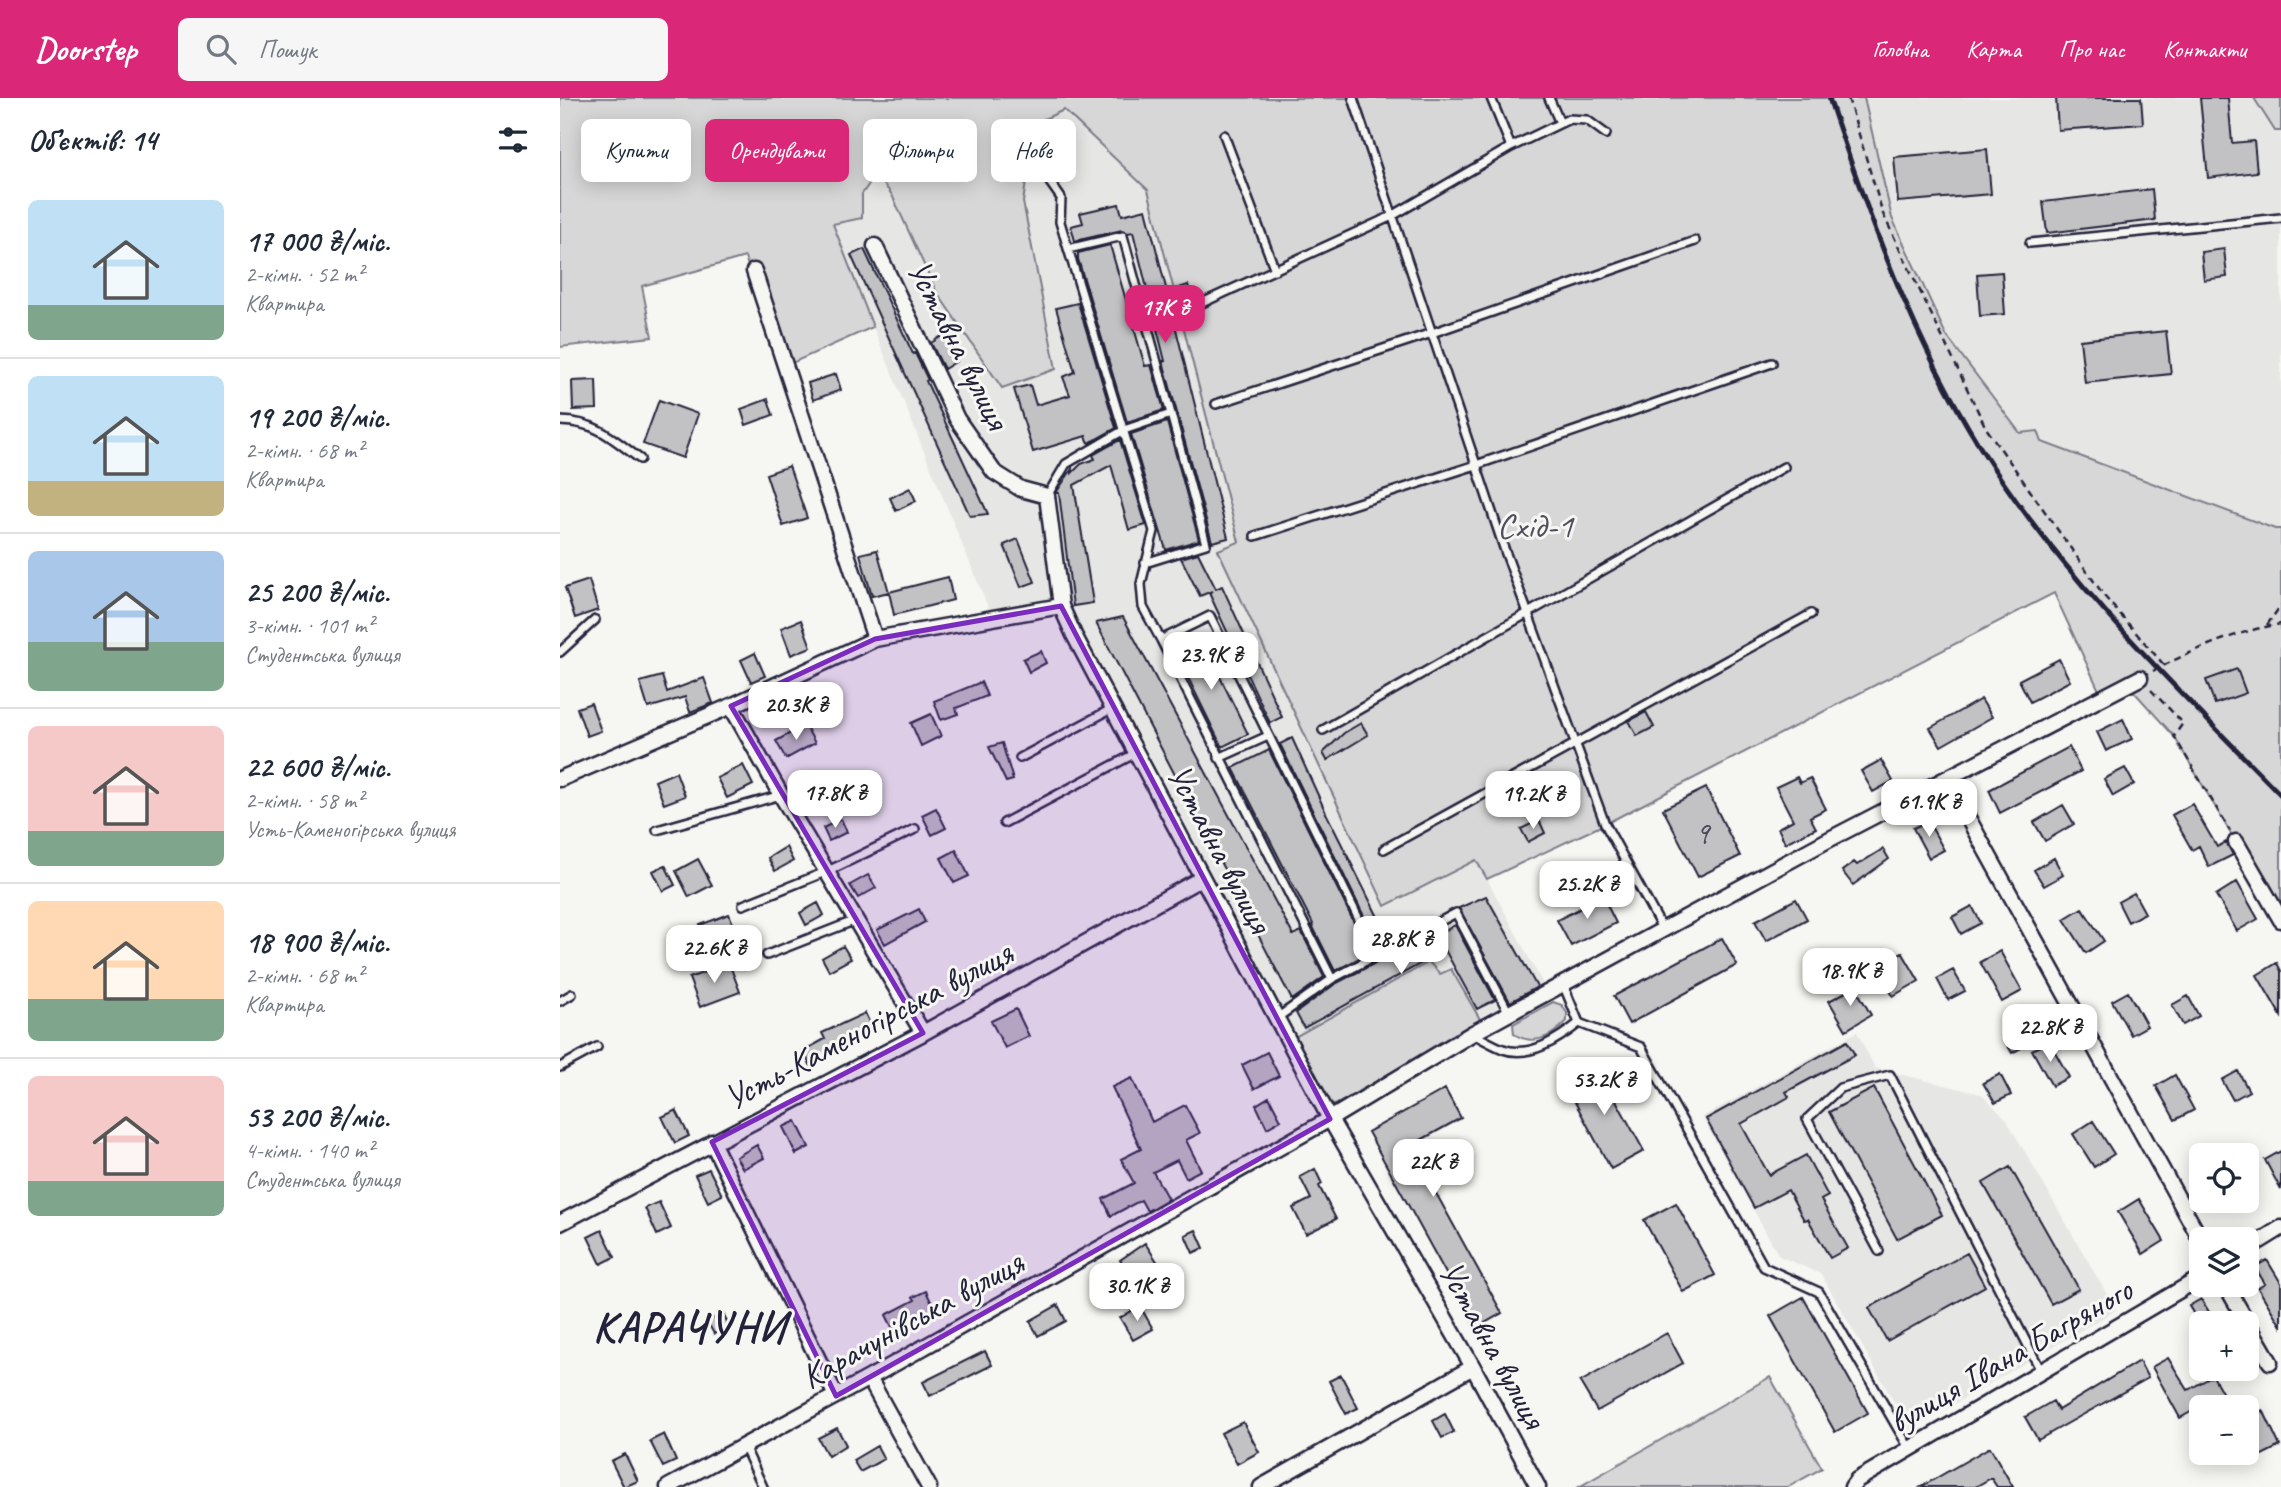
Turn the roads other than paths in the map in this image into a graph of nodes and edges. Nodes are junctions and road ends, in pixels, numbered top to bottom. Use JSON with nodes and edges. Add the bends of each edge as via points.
{"nodes":[{"id":1,"x":1353,"y":98,"type":"edge"},
{"id":2,"x":1491,"y":98,"type":"edge"},
{"id":3,"x":1549,"y":98,"type":"edge"},
{"id":4,"x":1560,"y":123,"type":"junction"},
{"id":5,"x":1606,"y":134,"type":"dead end"},
{"id":6,"x":1224,"y":135,"type":"dead end"},
{"id":7,"x":1511,"y":147,"type":"junction"},
{"id":8,"x":1050,"y":182,"type":"edge"},
{"id":9,"x":1392,"y":216,"type":"junction"},
{"id":10,"x":2281,"y":218,"type":"edge"},
{"id":11,"x":1695,"y":241,"type":"dead end"},
{"id":12,"x":2031,"y":243,"type":"dead end"},
{"id":13,"x":875,"y":246,"type":"dead end"},
{"id":14,"x":1068,"y":249,"type":"junction"},
{"id":15,"x":1275,"y":270,"type":"junction"},
{"id":16,"x":754,"y":271,"type":"dead end"},
{"id":17,"x":1191,"y":308,"type":"dead end"},
{"id":18,"x":1432,"y":333,"type":"junction"},
{"id":19,"x":1772,"y":363,"type":"dead end"},
{"id":20,"x":1216,"y":404,"type":"dead end"},
{"id":21,"x":1171,"y":414,"type":"junction"},
{"id":22,"x":560,"y":421,"type":"edge"},
{"id":23,"x":1125,"y":430,"type":"junction"},
{"id":24,"x":640,"y":459,"type":"dead end"},
{"id":25,"x":1476,"y":466,"type":"junction"},
{"id":26,"x":1784,"y":467,"type":"dead end"},
{"id":27,"x":1047,"y":496,"type":"junction"},
{"id":28,"x":1255,"y":536,"type":"dead end"},
{"id":29,"x":1145,"y":563,"type":"junction"},
{"id":30,"x":1061,"y":606,"type":"junction"},
{"id":31,"x":1527,"y":612,"type":"junction"},
{"id":32,"x":1811,"y":614,"type":"dead end"},
{"id":33,"x":595,"y":620,"type":"dead end"},
{"id":34,"x":874,"y":639,"type":"junction"},
{"id":35,"x":1161,"y":639,"type":"junction"},
{"id":36,"x":560,"y":652,"type":"edge"},
{"id":37,"x":2140,"y":678,"type":"road end"},
{"id":38,"x":731,"y":706,"type":"junction"},
{"id":39,"x":1112,"y":708,"type":"junction"},
{"id":40,"x":1323,"y":730,"type":"dead end"},
{"id":41,"x":1268,"y":736,"type":"junction"},
{"id":42,"x":1576,"y":743,"type":"junction"},
{"id":43,"x":1136,"y":753,"type":"junction"},
{"id":44,"x":1020,"y":758,"type":"dead end"},
{"id":45,"x":1219,"y":758,"type":"junction"},
{"id":46,"x":560,"y":779,"type":"edge"},
{"id":47,"x":1948,"y":780,"type":"junction"},
{"id":48,"x":781,"y":795,"type":"junction"},
{"id":49,"x":1004,"y":823,"type":"dead end"},
{"id":50,"x":915,"y":829,"type":"dead end"},
{"id":51,"x":657,"y":830,"type":"dead end"},
{"id":52,"x":2236,"y":842,"type":"road end"},
{"id":53,"x":1384,"y":849,"type":"dead end"},
{"id":54,"x":828,"y":871,"type":"junction"},
{"id":55,"x":1202,"y":878,"type":"junction"},
{"id":56,"x":743,"y":905,"type":"dead end"},
{"id":57,"x":857,"y":920,"type":"junction"},
{"id":58,"x":2281,"y":920,"type":"edge"},
{"id":59,"x":1663,"y":930,"type":"junction"},
{"id":60,"x":767,"y":955,"type":"dead end"},
{"id":61,"x":1377,"y":956,"type":"junction"},
{"id":62,"x":1332,"y":979,"type":"junction"},
{"id":63,"x":1563,"y":984,"type":"junction"},
{"id":64,"x":572,"y":994,"type":"dead end"},
{"id":65,"x":560,"y":1001,"type":"edge"},
{"id":66,"x":1509,"y":1013,"type":"junction"},
{"id":67,"x":1277,"y":1019,"type":"junction"},
{"id":68,"x":1579,"y":1023,"type":"junction"},
{"id":69,"x":923,"y":1033,"type":"junction"},
{"id":70,"x":1473,"y":1033,"type":"junction"},
{"id":71,"x":597,"y":1047,"type":"dead end"},
{"id":72,"x":560,"y":1068,"type":"edge"},
{"id":73,"x":1330,"y":1119,"type":"junction"},
{"id":74,"x":712,"y":1142,"type":"junction"},
{"id":75,"x":560,"y":1223,"type":"edge"},
{"id":76,"x":2194,"y":1227,"type":"edge"},
{"id":77,"x":2281,"y":1228,"type":"edge"},
{"id":78,"x":2259,"y":1242,"type":"edge"},
{"id":79,"x":1879,"y":1251,"type":"dead end"},
{"id":80,"x":2189,"y":1285,"type":"edge"},
{"id":81,"x":2232,"y":1297,"type":"edge"},
{"id":82,"x":2270,"y":1362,"type":"dead end"},
{"id":83,"x":1473,"y":1367,"type":"junction"},
{"id":84,"x":2042,"y":1371,"type":"junction"},
{"id":85,"x":869,"y":1378,"type":"junction"},
{"id":86,"x":836,"y":1396,"type":"junction"},
{"id":87,"x":744,"y":1446,"type":"junction"},
{"id":88,"x":1909,"y":1448,"type":"junction"},
{"id":89,"x":668,"y":1487,"type":"edge"},
{"id":90,"x":763,"y":1487,"type":"edge"},
{"id":91,"x":929,"y":1487,"type":"edge"},
{"id":92,"x":1261,"y":1487,"type":"edge"},
{"id":93,"x":1538,"y":1487,"type":"edge"},
{"id":94,"x":1852,"y":1487,"type":"edge"}],
"edges":[{"from":1,"to":9,"type":"lane"},
{"from":2,"to":7,"type":"lane"},
{"from":3,"to":4,"type":"lane"},
{"from":4,"to":5,"type":"lane","via":[[1587,120]]},
{"from":4,"to":7,"type":"lane"},
{"from":6,"to":15,"type":"lane"},
{"from":7,"to":9,"type":"lane"},
{"from":8,"to":14,"type":"lane","via":[[1061,198],[1059,222]]},
{"from":9,"to":15,"type":"lane"},
{"from":9,"to":18,"type":"lane"},
{"from":10,"to":12,"type":"lane"},
{"from":11,"to":18,"type":"lane"},
{"from":13,"to":27,"type":"street","name":"Уставна вулиця","via":[[957,419],[994,472],[1021,489]]},
{"from":14,"to":21,"type":"lane","via":[[1123,236]]},
{"from":14,"to":23,"type":"lane"},
{"from":15,"to":17,"type":"lane"},
{"from":16,"to":34,"type":"street"},
{"from":18,"to":20,"type":"lane"},
{"from":18,"to":25,"type":"lane"},
{"from":19,"to":25,"type":"lane"},
{"from":21,"to":23,"type":"lane"},
{"from":21,"to":29,"type":"lane","via":[[1206,544]]},
{"from":22,"to":24,"type":"lane","via":[[599,429]]},
{"from":23,"to":27,"type":"lane","via":[[1066,464]]},
{"from":23,"to":29,"type":"lane","via":[[1154,531]]},
{"from":25,"to":28,"type":"lane"},
{"from":25,"to":31,"type":"lane"},
{"from":26,"to":31,"type":"lane"},
{"from":27,"to":30,"type":"street","name":"Уставна вулиця"},
{"from":29,"to":35,"type":"lane","via":[[1143,607]]},
{"from":30,"to":34,"type":"street"},
{"from":30,"to":39,"type":"street","name":"Уставна вулиця"},
{"from":31,"to":40,"type":"lane"},
{"from":31,"to":42,"type":"lane"},
{"from":32,"to":42,"type":"lane"},
{"from":33,"to":36,"type":"lane"},
{"from":34,"to":38,"type":"street"},
{"from":35,"to":41,"type":"lane","via":[[1210,616]]},
{"from":35,"to":45,"type":"lane"},
{"from":37,"to":47,"type":"street","name":"Карачунівська вулиця"},
{"from":38,"to":46,"type":"street"},
{"from":38,"to":48,"type":"street"},
{"from":39,"to":43,"type":"street","name":"Уставна вулиця"},
{"from":39,"to":44,"type":"lane"},
{"from":41,"to":45,"type":"lane"},
{"from":41,"to":61,"type":"lane"},
{"from":42,"to":53,"type":"lane"},
{"from":42,"to":59,"type":"lane","via":[[1605,824]]},
{"from":43,"to":49,"type":"lane"},
{"from":43,"to":55,"type":"street","name":"Уставна вулиця"},
{"from":45,"to":62,"type":"lane"},
{"from":47,"to":59,"type":"street","name":"Карачунівська вулиця"},
{"from":47,"to":76,"type":"street"},
{"from":48,"to":51,"type":"lane"},
{"from":48,"to":54,"type":"street"},
{"from":50,"to":54,"type":"lane"},
{"from":52,"to":58,"type":"street"},
{"from":54,"to":56,"type":"lane"},
{"from":54,"to":57,"type":"street"},
{"from":55,"to":67,"type":"street","name":"Уставна вулиця"},
{"from":55,"to":69,"type":"street","name":"Усть-Каменогірська вулиця"},
{"from":57,"to":60,"type":"lane"},
{"from":57,"to":69,"type":"street"},
{"from":59,"to":63,"type":"street","name":"Карачунівська вулиця"},
{"from":61,"to":62,"type":"lane"},
{"from":61,"to":66,"type":"lane","via":[[1456,913]]},
{"from":62,"to":67,"type":"lane"},
{"from":63,"to":66,"type":"street","name":"Карачунівська вулиця"},
{"from":63,"to":68,"type":"lane"},
{"from":64,"to":65,"type":"lane"},
{"from":66,"to":70,"type":"street","name":"Карачунівська вулиця"},
{"from":67,"to":73,"type":"street","name":"Уставна вулиця"},
{"from":68,"to":70,"type":"lane","via":[[1557,1041],[1533,1049],[1506,1051]]},
{"from":68,"to":88,"type":"lane","via":[[1641,1046],[1764,1267],[1819,1292]]},
{"from":69,"to":74,"type":"street","name":"Усть-Каменогірська вулиця"},
{"from":70,"to":73,"type":"street","name":"Карачунівська вулиця"},
{"from":71,"to":72,"type":"lane"},
{"from":73,"to":83,"type":"street","name":"Уставна вулиця"},
{"from":73,"to":85,"type":"street","name":"Карачунівська вулиця"},
{"from":74,"to":75,"type":"street","name":"Усть-Каменогірська вулиця"},
{"from":74,"to":86,"type":"street"},
{"from":77,"to":78,"type":"street"},
{"from":79,"to":84,"type":"lane","via":[[1807,1119],[1840,1087],[1890,1075]]},
{"from":80,"to":84,"type":"street","name":"вулиця Івана Багряного"},
{"from":81,"to":82,"type":"street"},
{"from":83,"to":92,"type":"street"},
{"from":83,"to":93,"type":"street","name":"Уставна вулиця"},
{"from":84,"to":88,"type":"street","name":"вулиця Івана Багряного"},
{"from":85,"to":86,"type":"street","name":"Карачунівська вулиця"},
{"from":85,"to":91,"type":"street"},
{"from":86,"to":87,"type":"street","name":"Карачунівська вулиця"},
{"from":87,"to":89,"type":"street","name":"Карачунівська вулиця"},
{"from":87,"to":90,"type":"lane"},
{"from":88,"to":94,"type":"street","name":"вулиця Івана Багряного"}]}
